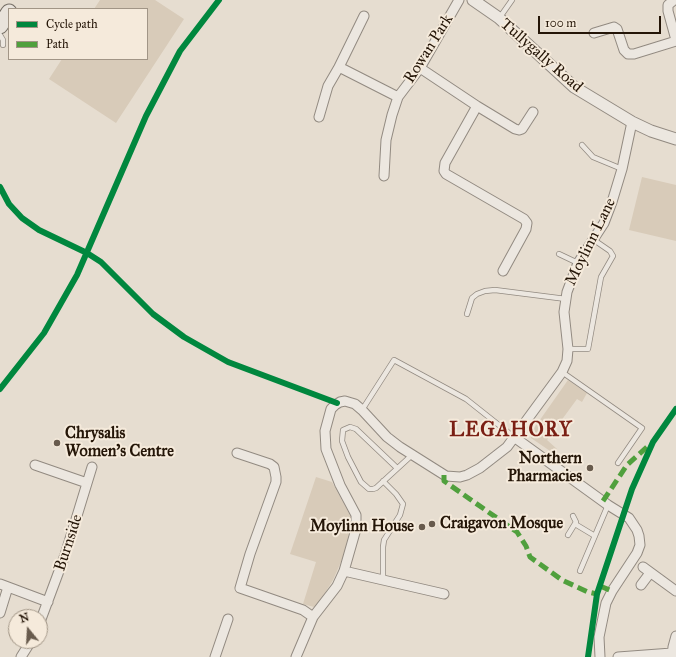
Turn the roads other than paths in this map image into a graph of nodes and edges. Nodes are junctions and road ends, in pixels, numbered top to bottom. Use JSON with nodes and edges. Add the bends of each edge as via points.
{"nodes":[{"id":1,"x":459,"y":0,"type":"edge"},
{"id":2,"x":473,"y":0,"type":"edge"},
{"id":3,"x":512,"y":0,"type":"edge"},
{"id":4,"x":674,"y":0,"type":"edge"},
{"id":5,"x":8,"y":14,"type":"edge"},
{"id":6,"x":364,"y":16,"type":"dead end"},
{"id":7,"x":499,"y":18,"type":"junction"},
{"id":8,"x":0,"y":26,"type":"edge"},
{"id":9,"x":594,"y":33,"type":"dead end"},
{"id":10,"x":0,"y":35,"type":"edge"},
{"id":11,"x":676,"y":41,"type":"edge"},
{"id":12,"x":3,"y":45,"type":"dead end"},
{"id":13,"x":339,"y":67,"type":"junction"},
{"id":14,"x":420,"y":68,"type":"junction"},
{"id":15,"x":398,"y":97,"type":"junction"},
{"id":16,"x":477,"y":106,"type":"junction"},
{"id":17,"x":533,"y":112,"type":"dead end"},
{"id":18,"x":318,"y":117,"type":"dead end"},
{"id":19,"x":632,"y":122,"type":"junction"},
{"id":20,"x":676,"y":139,"type":"edge"},
{"id":21,"x":582,"y":144,"type":"dead end"},
{"id":22,"x":622,"y":169,"type":"junction"},
{"id":23,"x":384,"y":176,"type":"dead end"},
{"id":24,"x":594,"y":240,"type":"junction"},
{"id":25,"x":559,"y":254,"type":"dead end"},
{"id":26,"x":578,"y":263,"type":"junction"},
{"id":27,"x":503,"y":271,"type":"dead end"},
{"id":28,"x":566,"y":299,"type":"junction"},
{"id":29,"x":467,"y":314,"type":"dead end"},
{"id":30,"x":568,"y":350,"type":"junction"},
{"id":31,"x":562,"y":372,"type":"junction"},
{"id":32,"x":362,"y":410,"type":"junction"},
{"id":33,"x":514,"y":437,"type":"junction"},
{"id":34,"x":237,"y":453,"type":"dead end"},
{"id":35,"x":412,"y":455,"type":"junction"},
{"id":36,"x":618,"y":463,"type":"dead end"},
{"id":37,"x":35,"y":465,"type":"dead end"},
{"id":38,"x":92,"y":467,"type":"dead end"},
{"id":39,"x":397,"y":468,"type":"junction"},
{"id":40,"x":383,"y":481,"type":"junction"},
{"id":41,"x":87,"y":483,"type":"junction"},
{"id":42,"x":608,"y":505,"type":"junction"},
{"id":43,"x":573,"y":516,"type":"dead end"},
{"id":44,"x":576,"y":524,"type":"junction"},
{"id":45,"x":568,"y":534,"type":"dead end"},
{"id":46,"x":595,"y":536,"type":"junction"},
{"id":47,"x":344,"y":571,"type":"junction"},
{"id":48,"x":580,"y":571,"type":"dead end"},
{"id":49,"x":383,"y":580,"type":"junction"},
{"id":50,"x":4,"y":585,"type":"edge"},
{"id":51,"x":641,"y":585,"type":"dead end"},
{"id":52,"x":676,"y":591,"type":"edge"},
{"id":53,"x":444,"y":594,"type":"dead end"},
{"id":54,"x":48,"y":602,"type":"junction"},
{"id":55,"x":45,"y":609,"type":"edge"},
{"id":56,"x":0,"y":613,"type":"edge"},
{"id":57,"x":313,"y":617,"type":"junction"},
{"id":58,"x":228,"y":619,"type":"dead end"},
{"id":59,"x":676,"y":636,"type":"edge"},
{"id":60,"x":672,"y":655,"type":"edge"},
{"id":61,"x":215,"y":657,"type":"edge"},
{"id":62,"x":296,"y":657,"type":"edge"},
{"id":63,"x":600,"y":657,"type":"edge"},
{"id":64,"x":618,"y":657,"type":"edge"}],
"edges":[{"from":1,"to":14,"type":"street","name":"Rowan Park"},
{"from":2,"to":7,"type":"street","name":"Tullygally Road"},
{"from":3,"to":7,"type":"lane"},
{"from":4,"to":11,"type":"street","via":[[668,5],[668,11]]},
{"from":5,"to":8,"type":"highway"},
{"from":6,"to":13,"type":"street"},
{"from":7,"to":19,"type":"street","name":"Tullygally Road","via":[[574,87]]},
{"from":9,"to":11,"type":"street","via":[[614,27],[628,54]]},
{"from":10,"to":12,"type":"lane"},
{"from":13,"to":15,"type":"street","name":"Rowan Park"},
{"from":13,"to":18,"type":"street","via":[[328,86]]},
{"from":14,"to":15,"type":"street","name":"Rowan Park"},
{"from":14,"to":16,"type":"street"},
{"from":15,"to":23,"type":"street","name":"Rowan Park","via":[[386,140]]},
{"from":16,"to":17,"type":"street","via":[[519,130]]},
{"from":16,"to":27,"type":"street","via":[[445,163],[444,171],[527,223]]},
{"from":19,"to":20,"type":"street","name":"Tullygally Road"},
{"from":19,"to":22,"type":"street","name":"Moylinn Lane"},
{"from":21,"to":22,"type":"lane","via":[[593,157]]},
{"from":22,"to":24,"type":"street","name":"Moylinn Lane","via":[[612,202]]},
{"from":24,"to":26,"type":"street","name":"Moylinn Lane"},
{"from":24,"to":30,"type":"lane","via":[[613,256],[601,277],[588,349]]},
{"from":25,"to":26,"type":"lane"},
{"from":26,"to":28,"type":"street","name":"Moylinn Lane"},
{"from":28,"to":29,"type":"lane","via":[[496,290],[485,291],[472,298]]},
{"from":28,"to":30,"type":"street","name":"Moylinn Lane","via":[[564,312]]},
{"from":30,"to":31,"type":"street","name":"Moylinn Lane"},
{"from":31,"to":33,"type":"street","name":"Moylinn Lane"},
{"from":31,"to":36,"type":"lane","via":[[642,428]]},
{"from":32,"to":33,"type":"lane","via":[[394,360],[466,399]]},
{"from":32,"to":35,"type":"street","name":"Moylinn Lane","via":[[386,437]]},
{"from":32,"to":47,"type":"street","via":[[350,402],[335,404],[329,412],[325,431],[326,449],[331,464],[357,520]]},
{"from":33,"to":35,"type":"street","name":"Moylinn Lane","via":[[507,448],[480,468],[460,477],[446,476]]},
{"from":33,"to":42,"type":"street"},
{"from":34,"to":57,"type":"street","via":[[270,464],[274,467],[276,477],[240,588],[303,610]]},
{"from":35,"to":39,"type":"lane"},
{"from":37,"to":41,"type":"street"},
{"from":38,"to":41,"type":"street","name":"Burnside"},
{"from":39,"to":40,"type":"lane"},
{"from":39,"to":40,"type":"lane","via":[[356,429],[350,427],[343,430],[342,441],[361,482],[371,490]]},
{"from":40,"to":49,"type":"lane","via":[[403,504],[400,515],[384,540]]},
{"from":41,"to":54,"type":"street","name":"Burnside","via":[[66,555]]},
{"from":42,"to":46,"type":"lane"},
{"from":42,"to":63,"type":"street","via":[[629,518],[637,530],[640,545],[606,603],[599,637]]},
{"from":43,"to":44,"type":"lane"},
{"from":44,"to":45,"type":"lane"},
{"from":44,"to":46,"type":"lane"},
{"from":46,"to":48,"type":"lane"},
{"from":47,"to":49,"type":"street"},
{"from":47,"to":57,"type":"street","via":[[337,586]]},
{"from":49,"to":53,"type":"street"},
{"from":50,"to":54,"type":"street"},
{"from":50,"to":56,"type":"street"},
{"from":51,"to":52,"type":"street","via":[[646,570]]},
{"from":54,"to":55,"type":"street","name":"Burnside"},
{"from":57,"to":62,"type":"street"},
{"from":58,"to":61,"type":"street"},
{"from":59,"to":60,"type":"street"},
{"from":60,"to":64,"type":"street"}]}
